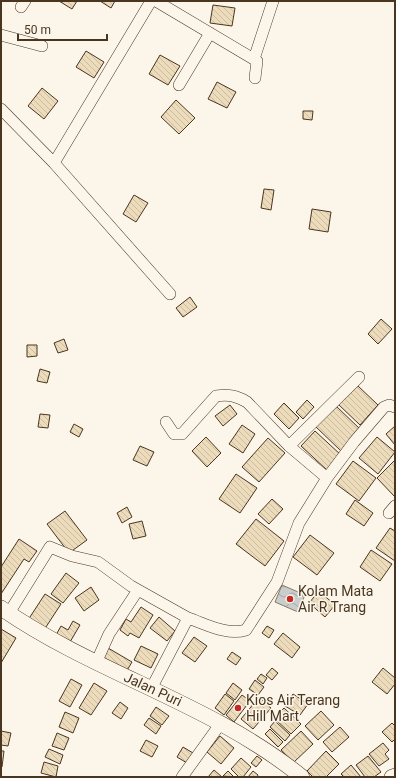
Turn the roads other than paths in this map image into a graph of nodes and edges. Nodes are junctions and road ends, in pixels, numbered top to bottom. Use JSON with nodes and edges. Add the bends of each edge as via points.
{"nodes":[{"id":1,"x":151,"y":1,"type":"edge"},
{"id":2,"x":273,"y":1,"type":"edge"},
{"id":3,"x":162,"y":3,"type":"edge"},
{"id":4,"x":210,"y":33,"type":"junction"},
{"id":5,"x":1,"y":35,"type":"edge"},
{"id":6,"x":42,"y":46,"type":"dead end"},
{"id":7,"x":254,"y":59,"type":"junction"},
{"id":8,"x":255,"y":78,"type":"dead end"},
{"id":9,"x":179,"y":85,"type":"dead end"},
{"id":10,"x":1,"y":109,"type":"edge"},
{"id":11,"x":54,"y":163,"type":"junction"},
{"id":12,"x":170,"y":294,"type":"dead end"},
{"id":13,"x":359,"y":377,"type":"dead end"},
{"id":14,"x":395,"y":407,"type":"edge"},
{"id":15,"x":166,"y":422,"type":"dead end"},
{"id":16,"x":289,"y":446,"type":"junction"},
{"id":17,"x":328,"y":478,"type":"junction"},
{"id":18,"x":138,"y":590,"type":"junction"},
{"id":19,"x":5,"y":610,"type":"edge"},
{"id":20,"x":188,"y":618,"type":"junction"},
{"id":21,"x":96,"y":663,"type":"junction"},
{"id":22,"x":152,"y":688,"type":"junction"},
{"id":23,"x":221,"y":723,"type":"junction"},
{"id":24,"x":395,"y":776,"type":"edge"},
{"id":25,"x":182,"y":777,"type":"edge"},
{"id":26,"x":302,"y":777,"type":"edge"},
{"id":27,"x":392,"y":777,"type":"edge"}],
"edges":[{"from":1,"to":11,"type":"street"},
{"from":2,"to":7,"type":"street"},
{"from":3,"to":4,"type":"street"},
{"from":4,"to":7,"type":"street"},
{"from":4,"to":9,"type":"street"},
{"from":5,"to":6,"type":"street"},
{"from":7,"to":8,"type":"street","via":[[257,61]]},
{"from":10,"to":11,"type":"street"},
{"from":11,"to":12,"type":"street"},
{"from":13,"to":16,"type":"street"},
{"from":14,"to":17,"type":"street","via":[[389,405],[384,408],[363,431]]},
{"from":15,"to":16,"type":"street","via":[[174,434],[182,434],[216,396],[229,394],[247,402]]},
{"from":16,"to":17,"type":"street"},
{"from":17,"to":20,"type":"street","via":[[299,523],[277,582],[246,630],[223,630]]},
{"from":18,"to":19,"type":"street","via":[[98,562],[72,556],[50,547]]},
{"from":18,"to":20,"type":"street"},
{"from":18,"to":21,"type":"street","via":[[109,634]]},
{"from":19,"to":21,"type":"street","name":"Jalan Puri"},
{"from":20,"to":22,"type":"street"},
{"from":21,"to":22,"type":"street","name":"Jalan Puri"},
{"from":22,"to":23,"type":"street","name":"Jalan Puri"},
{"from":23,"to":25,"type":"street"},
{"from":23,"to":26,"type":"street","name":"Jalan Puri","via":[[282,761]]},
{"from":24,"to":27,"type":"street"}]}
